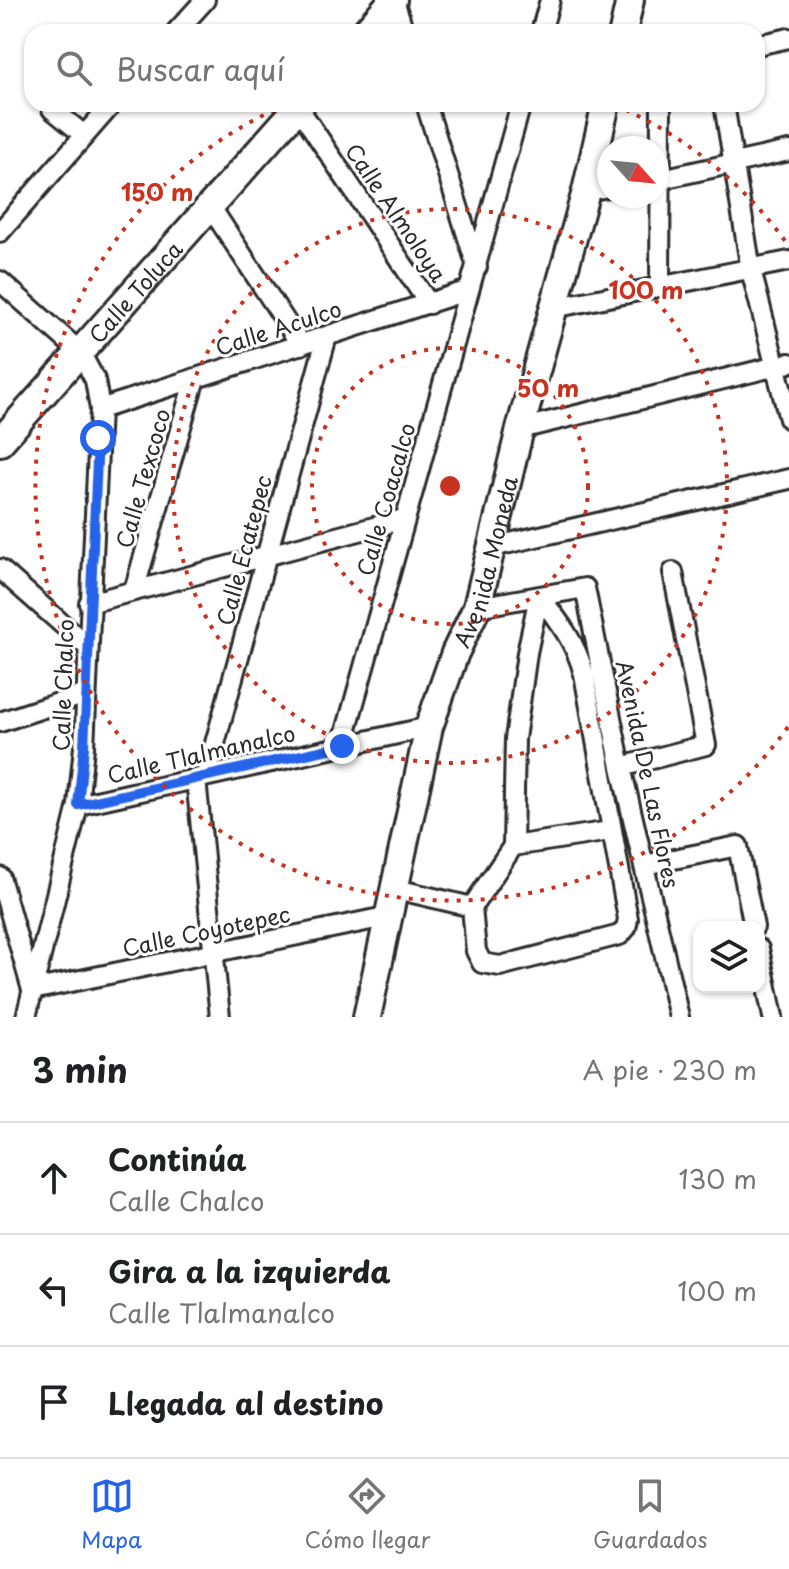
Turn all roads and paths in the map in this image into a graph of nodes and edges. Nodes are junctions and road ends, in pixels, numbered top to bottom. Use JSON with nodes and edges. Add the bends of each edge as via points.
{"nodes":[{"id":1,"x":205,"y":0,"type":"edge"},
{"id":2,"x":394,"y":0,"type":"edge"},
{"id":3,"x":550,"y":0,"type":"edge"},
{"id":4,"x":630,"y":0,"type":"edge"},
{"id":5,"x":183,"y":24,"type":"edge"},
{"id":6,"x":372,"y":24,"type":"edge"},
{"id":7,"x":402,"y":24,"type":"edge"},
{"id":8,"x":543,"y":24,"type":"edge"},
{"id":9,"x":625,"y":24,"type":"edge"},
{"id":10,"x":789,"y":38,"type":"edge"},
{"id":11,"x":765,"y":43,"type":"edge"},
{"id":12,"x":56,"y":112,"type":"edge"},
{"id":13,"x":105,"y":112,"type":"edge"},
{"id":14,"x":293,"y":112,"type":"edge"},
{"id":15,"x":304,"y":112,"type":"edge"},
{"id":16,"x":429,"y":112,"type":"edge"},
{"id":17,"x":519,"y":112,"type":"edge"},
{"id":18,"x":605,"y":112,"type":"edge"},
{"id":19,"x":661,"y":112,"type":"edge"},
{"id":20,"x":725,"y":112,"type":"edge"},
{"id":21,"x":84,"y":135,"type":"junction"},
{"id":22,"x":603,"y":136,"type":"edge"},
{"id":23,"x":660,"y":136,"type":"edge"},
{"id":24,"x":789,"y":151,"type":"edge"},
{"id":25,"x":734,"y":163,"type":"junction"},
{"id":26,"x":669,"y":177,"type":"edge"},
{"id":27,"x":597,"y":192,"type":"edge"},
{"id":28,"x":210,"y":206,"type":"junction"},
{"id":29,"x":659,"y":208,"type":"edge"},
{"id":30,"x":0,"y":232,"type":"edge"},
{"id":31,"x":789,"y":261,"type":"edge"},
{"id":32,"x":477,"y":267,"type":"junction"},
{"id":33,"x":751,"y":270,"type":"junction"},
{"id":34,"x":0,"y":281,"type":"edge"},
{"id":35,"x":660,"y":286,"type":"junction"},
{"id":36,"x":469,"y":290,"type":"junction"},
{"id":37,"x":429,"y":304,"type":"junction"},
{"id":38,"x":553,"y":308,"type":"junction"},
{"id":39,"x":327,"y":336,"type":"junction"},
{"id":40,"x":301,"y":345,"type":"junction"},
{"id":41,"x":80,"y":352,"type":"junction"},
{"id":42,"x":782,"y":365,"type":"edge"},
{"id":43,"x":195,"y":378,"type":"junction"},
{"id":44,"x":100,"y":409,"type":"junction"},
{"id":45,"x":789,"y":419,"type":"edge"},
{"id":46,"x":520,"y":429,"type":"junction"},
{"id":47,"x":0,"y":442,"type":"edge"},
{"id":48,"x":789,"y":479,"type":"edge"},
{"id":49,"x":404,"y":519,"type":"junction"},
{"id":50,"x":492,"y":547,"type":"junction"},
{"id":51,"x":266,"y":556,"type":"junction"},
{"id":52,"x":0,"y":569,"type":"edge"},
{"id":53,"x":673,"y":572,"type":"dead end"},
{"id":54,"x":134,"y":591,"type":"junction"},
{"id":55,"x":539,"y":596,"type":"junction"},
{"id":56,"x":89,"y":603,"type":"junction"},
{"id":57,"x":477,"y":607,"type":"junction"},
{"id":58,"x":87,"y":646,"type":"junction"},
{"id":59,"x":86,"y":694,"type":"junction"},
{"id":60,"x":0,"y":722,"type":"edge"},
{"id":61,"x":429,"y":727,"type":"junction"},
{"id":62,"x":342,"y":746,"type":"junction"},
{"id":63,"x":621,"y":767,"type":"junction"},
{"id":64,"x":201,"y":778,"type":"junction"},
{"id":65,"x":629,"y":803,"type":"junction"},
{"id":66,"x":78,"y":805,"type":"junction"},
{"id":67,"x":607,"y":810,"type":"junction"},
{"id":68,"x":610,"y":831,"type":"junction"},
{"id":69,"x":513,"y":846,"type":"junction"},
{"id":70,"x":644,"y":865,"type":"junction"},
{"id":71,"x":0,"y":877,"type":"edge"},
{"id":72,"x":396,"y":889,"type":"junction"},
{"id":73,"x":472,"y":907,"type":"junction"},
{"id":74,"x":390,"y":916,"type":"junction"},
{"id":75,"x":753,"y":921,"type":"edge"},
{"id":76,"x":213,"y":953,"type":"junction"},
{"id":77,"x":765,"y":978,"type":"edge"},
{"id":78,"x":32,"y":990,"type":"junction"},
{"id":79,"x":26,"y":1017,"type":"edge"},
{"id":80,"x":220,"y":1017,"type":"edge"},
{"id":81,"x":367,"y":1017,"type":"edge"},
{"id":82,"x":679,"y":1017,"type":"edge"},
{"id":83,"x":773,"y":1017,"type":"edge"}],
"edges":[{"from":1,"to":5,"type":"street"},
{"from":2,"to":6,"type":"main road"},
{"from":2,"to":7,"type":"street"},
{"from":3,"to":8,"type":"street"},
{"from":4,"to":9,"type":"main road"},
{"from":10,"to":11,"type":"street"},
{"from":12,"to":21,"type":"street"},
{"from":13,"to":21,"type":"street"},
{"from":14,"to":28,"type":"main road","name":"Calle Toluca"},
{"from":15,"to":37,"type":"street","name":"Calle Almoloya"},
{"from":16,"to":32,"type":"street"},
{"from":17,"to":32,"type":"street","name":"Calle Coacalco"},
{"from":18,"to":22,"type":"main road","name":"Avenida Moneda"},
{"from":19,"to":23,"type":"street"},
{"from":20,"to":25,"type":"street"},
{"from":21,"to":30,"type":"street"},
{"from":24,"to":25,"type":"street"},
{"from":25,"to":26,"type":"street"},
{"from":25,"to":33,"type":"street"},
{"from":27,"to":38,"type":"main road","name":"Avenida Moneda"},
{"from":28,"to":40,"type":"street"},
{"from":28,"to":41,"type":"main road","name":"Calle Toluca"},
{"from":29,"to":35,"type":"street"},
{"from":31,"to":33,"type":"street"},
{"from":32,"to":36,"type":"street","name":"Calle Coacalco"},
{"from":33,"to":35,"type":"street"},
{"from":33,"to":42,"type":"street"},
{"from":34,"to":41,"type":"street"},
{"from":35,"to":38,"type":"street"},
{"from":36,"to":37,"type":"street","name":"Calle Aculco"},
{"from":36,"to":49,"type":"street","name":"Calle Coacalco"},
{"from":37,"to":39,"type":"street","name":"Calle Aculco"},
{"from":38,"to":46,"type":"main road","name":"Avenida Moneda"},
{"from":39,"to":40,"type":"street","name":"Calle Aculco"},
{"from":39,"to":51,"type":"street","name":"Calle Ecatepec"},
{"from":40,"to":43,"type":"street","name":"Calle Aculco"},
{"from":41,"to":44,"type":"street","name":"Calle Chalco","via":[[95,380]]},
{"from":41,"to":47,"type":"main road","name":"Calle Toluca"},
{"from":42,"to":45,"type":"street"},
{"from":42,"to":46,"type":"street"},
{"from":43,"to":44,"type":"street","name":"Calle Aculco"},
{"from":43,"to":54,"type":"street","name":"Calle Texcoco"},
{"from":44,"to":56,"type":"street","name":"Calle Chalco"},
{"from":46,"to":50,"type":"main road","name":"Avenida Moneda"},
{"from":48,"to":50,"type":"street"},
{"from":49,"to":51,"type":"street"},
{"from":49,"to":62,"type":"street","name":"Calle Coacalco"},
{"from":50,"to":57,"type":"main road","name":"Avenida Moneda"},
{"from":51,"to":54,"type":"street"},
{"from":51,"to":64,"type":"street","name":"Calle Ecatepec"},
{"from":52,"to":58,"type":"street"},
{"from":53,"to":63,"type":"street","via":[[706,745]]},
{"from":54,"to":56,"type":"street"},
{"from":55,"to":57,"type":"street"},
{"from":55,"to":63,"type":"street","name":"Avenida De Las Flores","via":[[585,588]]},
{"from":55,"to":67,"type":"street","via":[[579,656]]},
{"from":55,"to":69,"type":"street","via":[[515,739]]},
{"from":56,"to":58,"type":"street","name":"Calle Chalco"},
{"from":57,"to":61,"type":"main road","name":"Avenida Moneda"},
{"from":58,"to":59,"type":"street","name":"Calle Chalco"},
{"from":59,"to":60,"type":"street"},
{"from":59,"to":66,"type":"street","name":"Calle Chalco"},
{"from":61,"to":62,"type":"street","name":"Calle Tlalmanalco"},
{"from":61,"to":72,"type":"main road","name":"Avenida Moneda"},
{"from":62,"to":64,"type":"street","name":"Calle Tlalmanalco"},
{"from":63,"to":65,"type":"street","name":"Avenida De Las Flores"},
{"from":64,"to":66,"type":"street","name":"Calle Tlalmanalco"},
{"from":64,"to":76,"type":"street","name":"Calle Ecatepec"},
{"from":65,"to":67,"type":"street"},
{"from":65,"to":70,"type":"street","name":"Avenida De Las Flores"},
{"from":66,"to":78,"type":"street","name":"Calle Chalco"},
{"from":67,"to":68,"type":"street"},
{"from":68,"to":69,"type":"street"},
{"from":68,"to":73,"type":"street","via":[[628,919],[620,935],[500,966],[482,963]]},
{"from":69,"to":73,"type":"street"},
{"from":70,"to":75,"type":"street","via":[[738,846]]},
{"from":70,"to":82,"type":"street","name":"Avenida De Las Flores"},
{"from":71,"to":78,"type":"street"},
{"from":72,"to":73,"type":"street"},
{"from":72,"to":74,"type":"main road","name":"Avenida Moneda"},
{"from":74,"to":76,"type":"street","name":"Calle Coyotepec"},
{"from":74,"to":81,"type":"main road","name":"Avenida Moneda"},
{"from":76,"to":78,"type":"street","name":"Calle Coyotepec"},
{"from":76,"to":80,"type":"street","name":"Calle Ecatepec"},
{"from":77,"to":83,"type":"street"},
{"from":78,"to":79,"type":"street","name":"Calle Chalco"}]}
